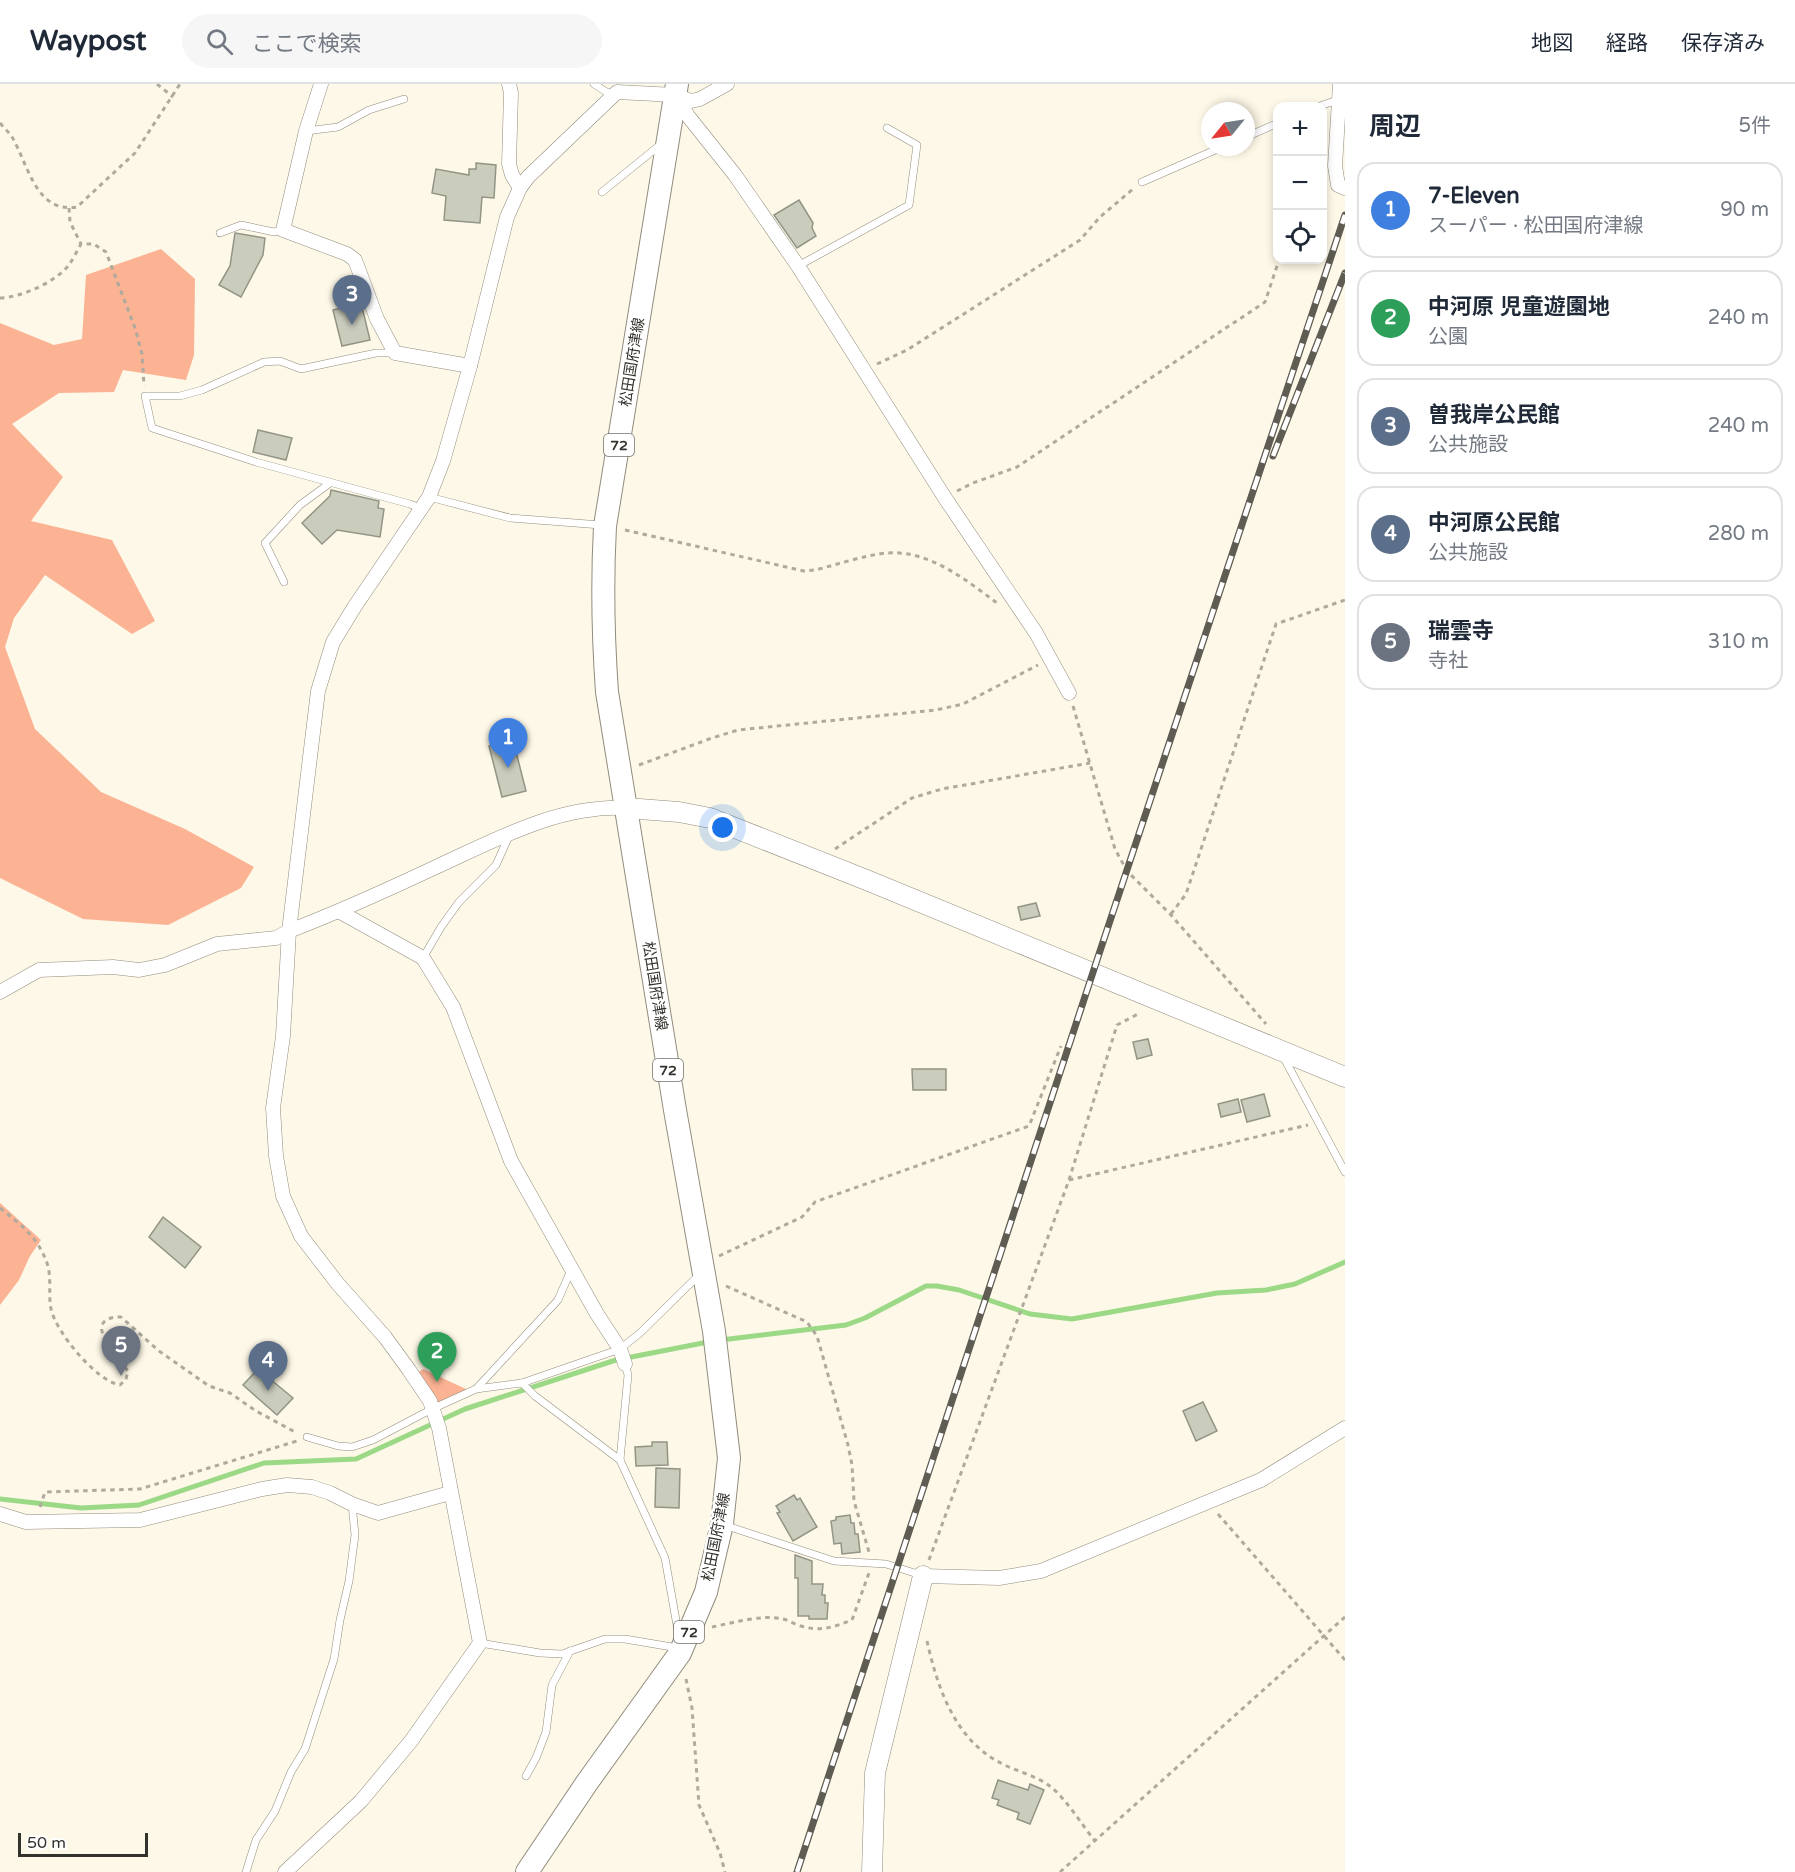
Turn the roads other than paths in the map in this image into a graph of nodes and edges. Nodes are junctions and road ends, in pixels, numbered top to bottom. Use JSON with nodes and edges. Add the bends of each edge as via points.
{"nodes":[{"id":1,"x":321,"y":84,"type":"edge"},
{"id":2,"x":509,"y":84,"type":"edge"},
{"id":3,"x":594,"y":84,"type":"edge"},
{"id":4,"x":727,"y":84,"type":"edge"},
{"id":5,"x":1340,"y":84,"type":"edge"},
{"id":6,"x":620,"y":88,"type":"edge"},
{"id":7,"x":676,"y":90,"type":"edge"},
{"id":8,"x":404,"y":99,"type":"dead end"},
{"id":9,"x":1340,"y":99,"type":"junction"},
{"id":10,"x":1327,"y":104,"type":"edge"},
{"id":11,"x":1273,"y":125,"type":"edge"},
{"id":12,"x":887,"y":128,"type":"dead end"},
{"id":13,"x":306,"y":131,"type":"junction"},
{"id":14,"x":1255,"y":133,"type":"edge"},
{"id":15,"x":669,"y":138,"type":"junction"},
{"id":16,"x":1201,"y":156,"type":"edge"},
{"id":17,"x":1142,"y":182,"type":"road end"},
{"id":18,"x":520,"y":188,"type":"junction"},
{"id":19,"x":1345,"y":188,"type":"edge"},
{"id":20,"x":602,"y":192,"type":"dead end"},
{"id":21,"x":283,"y":230,"type":"junction"},
{"id":22,"x":220,"y":233,"type":"dead end"},
{"id":23,"x":798,"y":266,"type":"junction"},
{"id":24,"x":395,"y":353,"type":"junction"},
{"id":25,"x":470,"y":366,"type":"junction"},
{"id":26,"x":330,"y":483,"type":"junction"},
{"id":27,"x":429,"y":497,"type":"junction"},
{"id":28,"x":422,"y":509,"type":"junction"},
{"id":29,"x":605,"y":525,"type":"junction"},
{"id":30,"x":284,"y":582,"type":"dead end"},
{"id":31,"x":1069,"y":693,"type":"road end"},
{"id":32,"x":626,"y":808,"type":"junction"},
{"id":33,"x":511,"y":832,"type":"junction"},
{"id":34,"x":340,"y":912,"type":"junction"},
{"id":35,"x":289,"y":931,"type":"junction"},
{"id":36,"x":423,"y":957,"type":"junction"},
{"id":37,"x":0,"y":992,"type":"edge"},
{"id":38,"x":1281,"y":1051,"type":"junction"},
{"id":39,"x":1345,"y":1077,"type":"edge"},
{"id":40,"x":1345,"y":1172,"type":"edge"},
{"id":41,"x":571,"y":1269,"type":"junction"},
{"id":42,"x":703,"y":1270,"type":"junction"},
{"id":43,"x":622,"y":1355,"type":"junction"},
{"id":44,"x":522,"y":1383,"type":"junction"},
{"id":45,"x":476,"y":1389,"type":"junction"},
{"id":46,"x":432,"y":1409,"type":"junction"},
{"id":47,"x":1345,"y":1428,"type":"edge"},
{"id":48,"x":307,"y":1437,"type":"road end"},
{"id":49,"x":620,"y":1460,"type":"junction"},
{"id":50,"x":450,"y":1493,"type":"junction"},
{"id":51,"x":352,"y":1504,"type":"junction"},
{"id":52,"x":0,"y":1514,"type":"edge"},
{"id":53,"x":722,"y":1524,"type":"junction"},
{"id":54,"x":923,"y":1576,"type":"junction"},
{"id":55,"x":480,"y":1643,"type":"junction"},
{"id":56,"x":683,"y":1644,"type":"junction"},
{"id":57,"x":570,"y":1651,"type":"junction"},
{"id":58,"x":526,"y":1776,"type":"dead end"},
{"id":59,"x":246,"y":1872,"type":"edge"},
{"id":60,"x":285,"y":1872,"type":"edge"},
{"id":61,"x":526,"y":1872,"type":"edge"},
{"id":62,"x":872,"y":1872,"type":"edge"}],
"edges":[{"from":1,"to":13,"type":"street"},
{"from":2,"to":18,"type":"street","via":[[510,165]]},
{"from":3,"to":6,"type":"lane","via":[[608,93]]},
{"from":4,"to":7,"type":"street","via":[[691,101]]},
{"from":5,"to":9,"type":"street"},
{"from":6,"to":7,"type":"street"},
{"from":6,"to":18,"type":"street"},
{"from":7,"to":15,"type":"main road","name":"松田国府津線","number":"72"},
{"from":7,"to":23,"type":"street","via":[[687,116],[735,175]]},
{"from":8,"to":13,"type":"lane","via":[[369,110],[339,127]]},
{"from":9,"to":10,"type":"lane"},
{"from":9,"to":19,"type":"street","via":[[1335,166],[1338,184]]},
{"from":11,"to":14,"type":"lane"},
{"from":12,"to":23,"type":"lane","via":[[917,145],[909,205]]},
{"from":13,"to":21,"type":"street"},
{"from":15,"to":20,"type":"lane"},
{"from":15,"to":29,"type":"main road","name":"松田国府津線","number":"72"},
{"from":16,"to":17,"type":"lane"},
{"from":18,"to":25,"type":"street","via":[[507,217]]},
{"from":21,"to":22,"type":"lane","via":[[274,232],[241,225]]},
{"from":21,"to":24,"type":"street","via":[[355,260],[377,319]]},
{"from":23,"to":31,"type":"street","via":[[1036,633]]},
{"from":24,"to":25,"type":"street"},
{"from":24,"to":26,"type":"lane","via":[[376,353],[302,369],[280,361],[264,362],[202,390],[180,396],[145,396],[152,428]]},
{"from":25,"to":27,"type":"street"},
{"from":26,"to":28,"type":"lane"},
{"from":26,"to":30,"type":"lane","via":[[300,505],[265,543]]},
{"from":27,"to":28,"type":"street"},
{"from":27,"to":29,"type":"lane","via":[[510,518]]},
{"from":28,"to":35,"type":"street","via":[[333,642],[318,691]]},
{"from":29,"to":32,"type":"main road","name":"松田国府津線","number":"72","via":[[602,627]]},
{"from":32,"to":33,"type":"street","via":[[603,807],[558,816]]},
{"from":32,"to":38,"type":"street","via":[[710,818]]},
{"from":32,"to":42,"type":"main road","name":"松田国府津線","number":"72"},
{"from":33,"to":34,"type":"street"},
{"from":33,"to":36,"type":"lane","via":[[496,865],[459,902]]},
{"from":34,"to":35,"type":"street"},
{"from":34,"to":36,"type":"street"},
{"from":35,"to":37,"type":"street","via":[[276,938],[217,944],[165,965],[139,970],[39,970]]},
{"from":35,"to":46,"type":"street","via":[[283,1036],[273,1108],[283,1196],[301,1236],[385,1337]]},
{"from":36,"to":41,"type":"street","via":[[453,1006],[511,1161]]},
{"from":38,"to":39,"type":"street"},
{"from":38,"to":40,"type":"lane"},
{"from":41,"to":43,"type":"street"},
{"from":41,"to":45,"type":"lane","via":[[558,1300]]},
{"from":42,"to":43,"type":"lane"},
{"from":42,"to":53,"type":"main road","name":"松田国府津線","number":"72","via":[[729,1458]]},
{"from":43,"to":44,"type":"lane"},
{"from":43,"to":49,"type":"lane","via":[[628,1375]]},
{"from":44,"to":45,"type":"lane"},
{"from":44,"to":49,"type":"lane"},
{"from":45,"to":46,"type":"lane"},
{"from":46,"to":48,"type":"lane","via":[[373,1440],[352,1446]]},
{"from":46,"to":50,"type":"street"},
{"from":47,"to":54,"type":"street","via":[[1261,1480],[1041,1570],[999,1578]]},
{"from":49,"to":56,"type":"lane","via":[[664,1558]]},
{"from":50,"to":51,"type":"street","via":[[378,1512]]},
{"from":50,"to":55,"type":"street"},
{"from":51,"to":52,"type":"street","via":[[321,1490],[287,1485],[140,1520],[26,1522]]},
{"from":51,"to":59,"type":"lane","via":[[355,1535],[350,1581],[334,1659],[305,1749],[256,1840]]},
{"from":53,"to":54,"type":"lane","via":[[834,1561],[886,1564]]},
{"from":53,"to":56,"type":"main road","name":"松田国府津線","number":"72","via":[[706,1592]]},
{"from":54,"to":62,"type":"street","via":[[875,1773]]},
{"from":55,"to":57,"type":"lane","via":[[540,1653]]},
{"from":55,"to":60,"type":"street","via":[[411,1741],[361,1801]]},
{"from":56,"to":57,"type":"lane","via":[[604,1640]]},
{"from":56,"to":61,"type":"main road","name":"松田国府津線","number":"72"},
{"from":57,"to":58,"type":"lane","via":[[552,1685],[546,1732]]}]}
